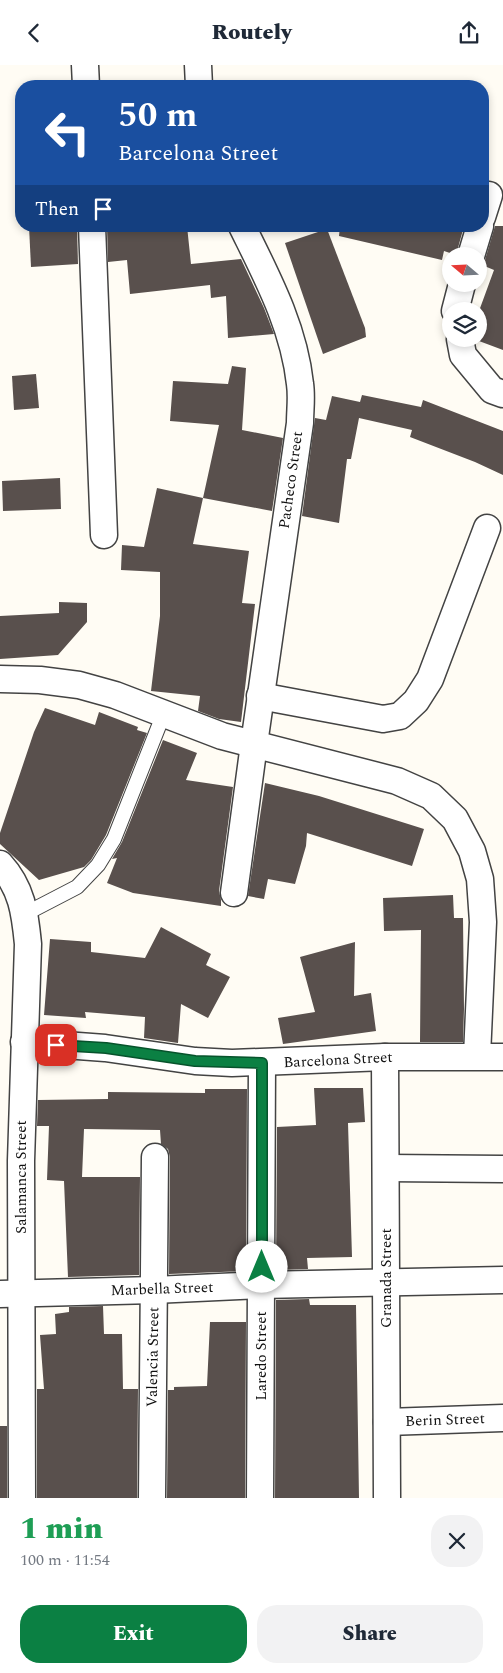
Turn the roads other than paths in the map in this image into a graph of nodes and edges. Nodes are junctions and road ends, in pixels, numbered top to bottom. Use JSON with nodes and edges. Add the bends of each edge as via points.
{"nodes":[{"id":1,"x":85,"y":65,"type":"edge"},
{"id":2,"x":198,"y":65,"type":"edge"},
{"id":3,"x":86,"y":80,"type":"edge"},
{"id":4,"x":199,"y":80,"type":"edge"},
{"id":5,"x":92,"y":232,"type":"edge"},
{"id":6,"x":245,"y":232,"type":"edge"},
{"id":7,"x":478,"y":232,"type":"edge"},
{"id":8,"x":474,"y":247,"type":"edge"},
{"id":9,"x":462,"y":347,"type":"edge"},
{"id":10,"x":503,"y":394,"type":"edge"},
{"id":11,"x":487,"y":528,"type":"dead end"},
{"id":12,"x":104,"y":535,"type":"dead end"},
{"id":13,"x":0,"y":679,"type":"edge"},
{"id":14,"x":260,"y":696,"type":"junction"},
{"id":15,"x":164,"y":713,"type":"junction"},
{"id":16,"x":254,"y":744,"type":"junction"},
{"id":17,"x":0,"y":864,"type":"edge"},
{"id":18,"x":234,"y":893,"type":"dead end"},
{"id":19,"x":25,"y":914,"type":"junction"},
{"id":20,"x":24,"y":1042,"type":"junction"},
{"id":21,"x":477,"y":1056,"type":"junction"},
{"id":22,"x":385,"y":1057,"type":"junction"},
{"id":23,"x":503,"y":1057,"type":"edge"},
{"id":24,"x":262,"y":1063,"type":"junction"},
{"id":25,"x":155,"y":1157,"type":"dead end"},
{"id":26,"x":10,"y":1161,"type":"edge"},
{"id":27,"x":386,"y":1168,"type":"junction"},
{"id":28,"x":503,"y":1169,"type":"edge"},
{"id":29,"x":503,"y":1280,"type":"edge"},
{"id":30,"x":386,"y":1283,"type":"junction"},
{"id":31,"x":261,"y":1285,"type":"junction"},
{"id":32,"x":154,"y":1290,"type":"junction"},
{"id":33,"x":11,"y":1294,"type":"edge"},
{"id":34,"x":503,"y":1418,"type":"edge"},
{"id":35,"x":387,"y":1422,"type":"junction"},
{"id":36,"x":22,"y":1498,"type":"edge"},
{"id":37,"x":152,"y":1498,"type":"edge"},
{"id":38,"x":260,"y":1498,"type":"edge"},
{"id":39,"x":387,"y":1498,"type":"edge"}],
"edges":[{"from":1,"to":3,"type":"street"},
{"from":2,"to":4,"type":"street"},
{"from":5,"to":12,"type":"street"},
{"from":6,"to":14,"type":"street","name":"Pacheco Street","via":[[276,296],[294,347],[301,386],[300,423]]},
{"from":7,"to":8,"type":"street"},
{"from":9,"to":10,"type":"street","via":[[463,355],[492,390]]},
{"from":11,"to":14,"type":"street","via":[[430,679],[416,701],[400,716],[383,719],[363,717]]},
{"from":13,"to":15,"type":"street","via":[[79,685]]},
{"from":14,"to":16,"type":"street","name":"Pacheco Street"},
{"from":15,"to":16,"type":"street","via":[[222,736]]},
{"from":15,"to":19,"type":"lane","via":[[114,839],[98,865],[77,887]]},
{"from":16,"to":18,"type":"street","name":"Pacheco Street"},
{"from":16,"to":21,"type":"street","via":[[397,781],[431,796],[455,819],[472,851],[480,879],[483,922]]},
{"from":17,"to":19,"type":"street","name":"Salamanca Street","via":[[20,893]]},
{"from":19,"to":20,"type":"street","name":"Salamanca Street","via":[[28,981]]},
{"from":20,"to":24,"type":"street","name":"Barcelona Street","via":[[106,1048],[195,1061]]},
{"from":20,"to":26,"type":"street","name":"Salamanca Street"},
{"from":21,"to":22,"type":"street","name":"Barcelona Street"},
{"from":21,"to":23,"type":"street","name":"Barcelona Street"},
{"from":22,"to":24,"type":"street","name":"Barcelona Street"},
{"from":22,"to":27,"type":"street","name":"Granada Street"},
{"from":24,"to":31,"type":"street","name":"Laredo Street"},
{"from":25,"to":32,"type":"street","name":"Valencia Street"},
{"from":26,"to":33,"type":"street","name":"Salamanca Street"},
{"from":27,"to":28,"type":"street"},
{"from":27,"to":30,"type":"street","name":"Granada Street"},
{"from":29,"to":30,"type":"street","name":"Marbella Street"},
{"from":30,"to":31,"type":"street","name":"Marbella Street"},
{"from":30,"to":35,"type":"street","name":"Granada Street"},
{"from":31,"to":32,"type":"street","name":"Marbella Street"},
{"from":31,"to":38,"type":"street","name":"Laredo Street"},
{"from":32,"to":33,"type":"street","name":"Marbella Street"},
{"from":32,"to":37,"type":"street","name":"Valencia Street"},
{"from":33,"to":36,"type":"street","name":"Salamanca Street"},
{"from":34,"to":35,"type":"street","name":"Berin Street"},
{"from":35,"to":39,"type":"street","name":"Granada Street"}]}
